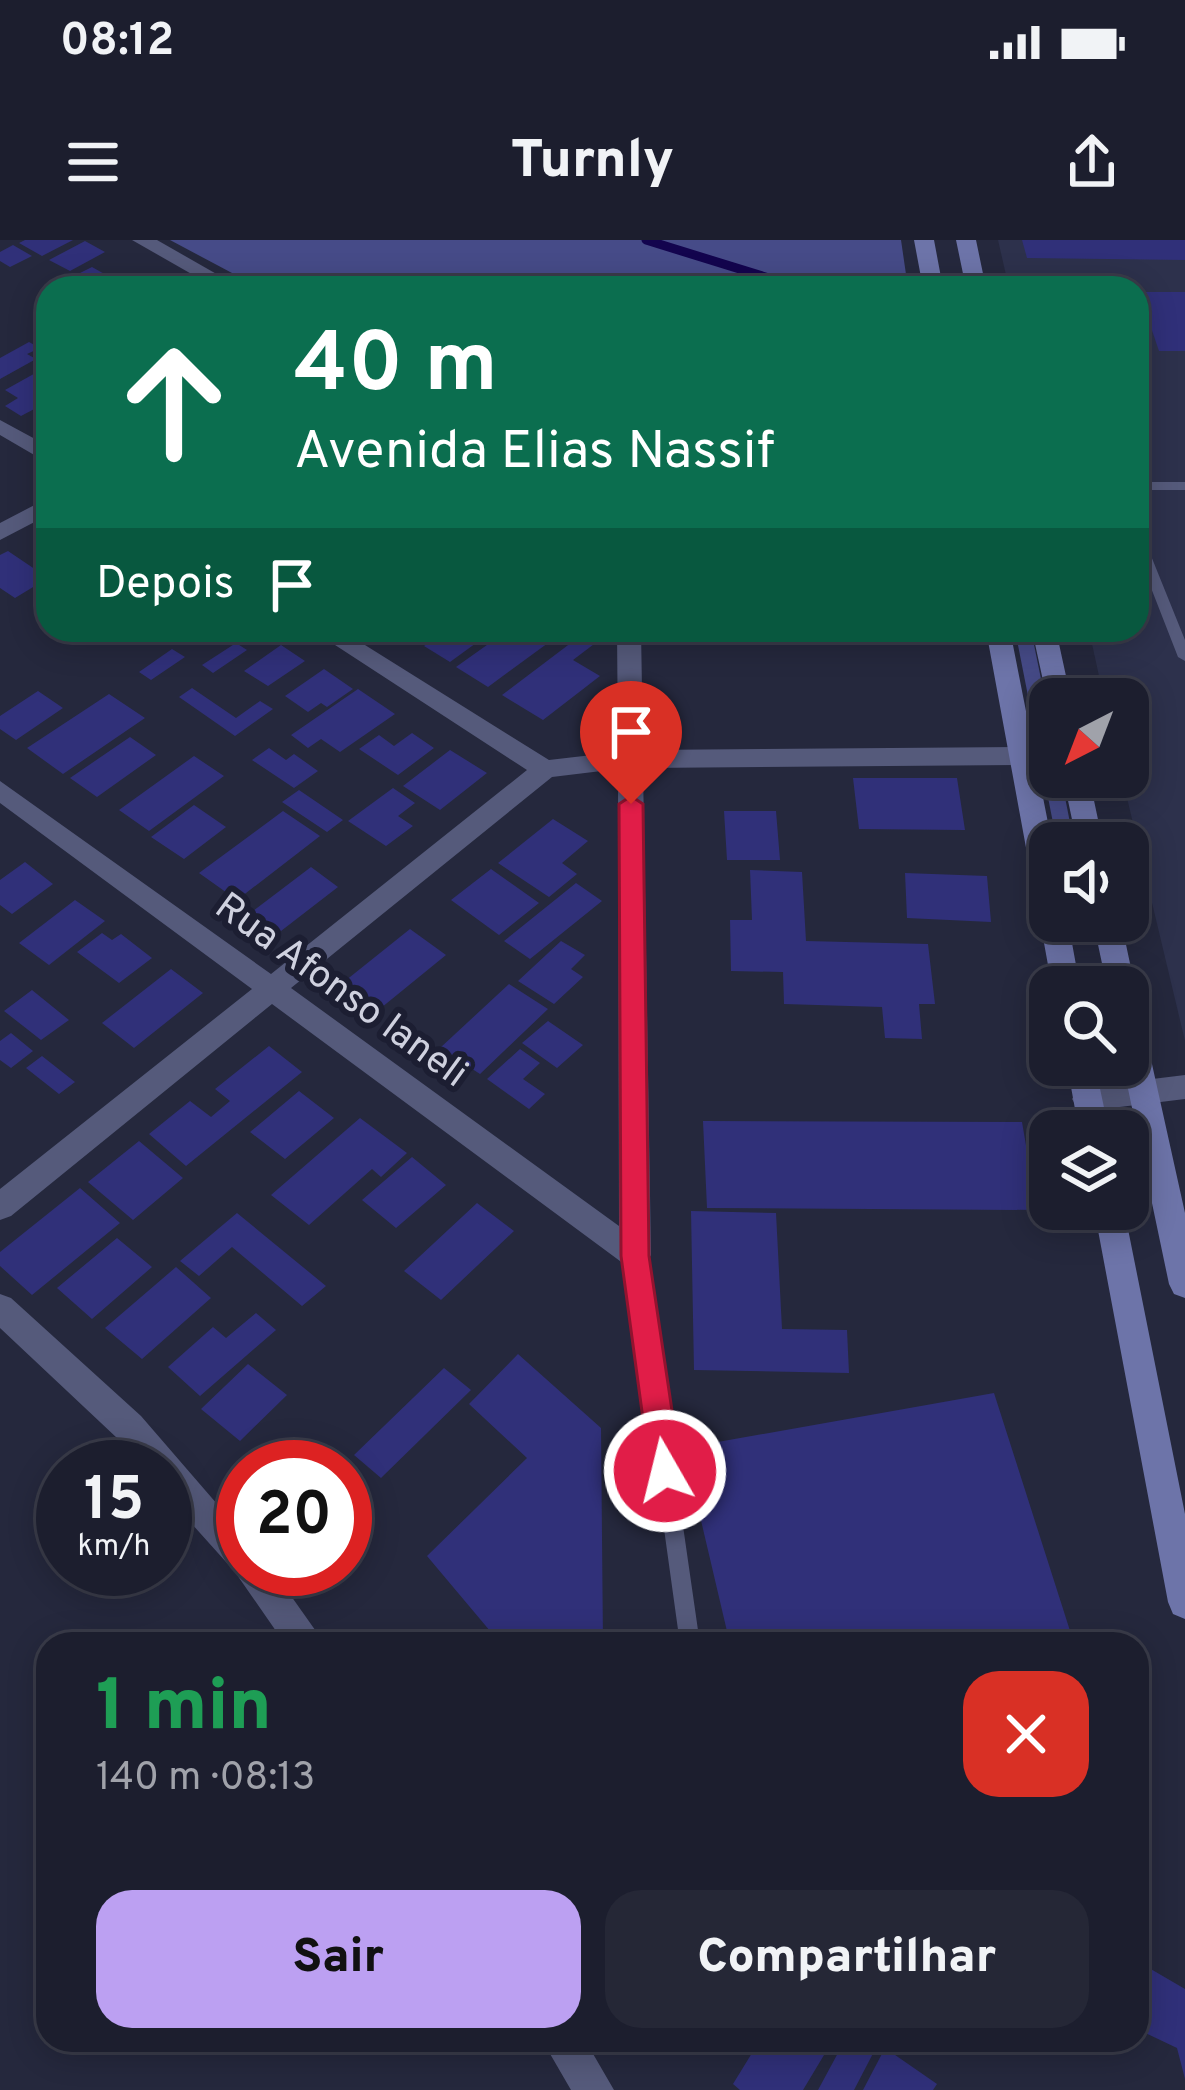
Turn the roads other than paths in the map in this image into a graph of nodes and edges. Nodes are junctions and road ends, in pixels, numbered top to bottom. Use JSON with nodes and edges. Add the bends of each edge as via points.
{"nodes":[{"id":1,"x":142,"y":240,"type":"edge"},
{"id":2,"x":924,"y":240,"type":"edge"},
{"id":3,"x":966,"y":240,"type":"edge"},
{"id":4,"x":209,"y":276,"type":"edge"},
{"id":5,"x":931,"y":276,"type":"edge"},
{"id":6,"x":974,"y":276,"type":"edge"},
{"id":7,"x":0,"y":426,"type":"edge"},
{"id":8,"x":36,"y":448,"type":"edge"},
{"id":9,"x":1149,"y":486,"type":"edge"},
{"id":10,"x":1185,"y":486,"type":"edge"},
{"id":11,"x":36,"y":512,"type":"edge"},
{"id":12,"x":0,"y":533,"type":"edge"},
{"id":13,"x":1149,"y":566,"type":"edge"},
{"id":14,"x":343,"y":642,"type":"edge"},
{"id":15,"x":629,"y":642,"type":"edge"},
{"id":16,"x":1000,"y":642,"type":"edge"},
{"id":17,"x":1047,"y":642,"type":"edge"},
{"id":18,"x":1185,"y":657,"type":"edge"},
{"id":19,"x":1054,"y":678,"type":"edge"},
{"id":20,"x":1022,"y":756,"type":"junction"},
{"id":21,"x":630,"y":759,"type":"junction"},
{"id":22,"x":545,"y":769,"type":"junction"},
{"id":23,"x":0,"y":790,"type":"edge"},
{"id":24,"x":1035,"y":822,"type":"edge"},
{"id":25,"x":269,"y":990,"type":"junction"},
{"id":26,"x":1085,"y":1086,"type":"edge"},
{"id":27,"x":1142,"y":1086,"type":"edge"},
{"id":28,"x":1185,"y":1087,"type":"edge"},
{"id":29,"x":1144,"y":1093,"type":"junction"},
{"id":30,"x":1088,"y":1099,"type":"junction"},
{"id":31,"x":1090,"y":1110,"type":"edge"},
{"id":32,"x":0,"y":1208,"type":"edge"},
{"id":33,"x":1113,"y":1230,"type":"edge"},
{"id":34,"x":635,"y":1256,"type":"junction"},
{"id":35,"x":1185,"y":1285,"type":"edge"},
{"id":36,"x":0,"y":1308,"type":"edge"},
{"id":37,"x":140,"y":1440,"type":"edge"},
{"id":38,"x":192,"y":1500,"type":"edge"},
{"id":39,"x":216,"y":1528,"type":"edge"},
{"id":40,"x":271,"y":1596,"type":"edge"},
{"id":41,"x":1185,"y":1603,"type":"edge"},
{"id":42,"x":298,"y":1632,"type":"edge"},
{"id":43,"x":688,"y":1632,"type":"edge"},
{"id":44,"x":570,"y":2052,"type":"edge"},
{"id":45,"x":594,"y":2090,"type":"edge"}],
"edges":[{"from":1,"to":4,"type":"street"},
{"from":2,"to":5,"type":"main road"},
{"from":3,"to":6,"type":"main road"},
{"from":7,"to":8,"type":"street"},
{"from":9,"to":10,"type":"lane"},
{"from":11,"to":12,"type":"street"},
{"from":13,"to":18,"type":"lane"},
{"from":14,"to":22,"type":"street"},
{"from":15,"to":21,"type":"street"},
{"from":16,"to":20,"type":"main road"},
{"from":17,"to":19,"type":"main road"},
{"from":20,"to":21,"type":"street"},
{"from":20,"to":24,"type":"main road"},
{"from":21,"to":22,"type":"street"},
{"from":21,"to":34,"type":"street"},
{"from":22,"to":25,"type":"street"},
{"from":23,"to":25,"type":"street","name":"Rua Afonso Ianeli"},
{"from":25,"to":32,"type":"street"},
{"from":25,"to":34,"type":"street","name":"Rua Afonso Ianeli"},
{"from":26,"to":30,"type":"main road"},
{"from":27,"to":29,"type":"main road"},
{"from":28,"to":29,"type":"street"},
{"from":29,"to":30,"type":"street"},
{"from":29,"to":35,"type":"main road"},
{"from":30,"to":31,"type":"main road"},
{"from":33,"to":41,"type":"main road"},
{"from":34,"to":43,"type":"lane"},
{"from":36,"to":37,"type":"street"},
{"from":38,"to":39,"type":"street"},
{"from":40,"to":42,"type":"street"},
{"from":44,"to":45,"type":"street"}]}
